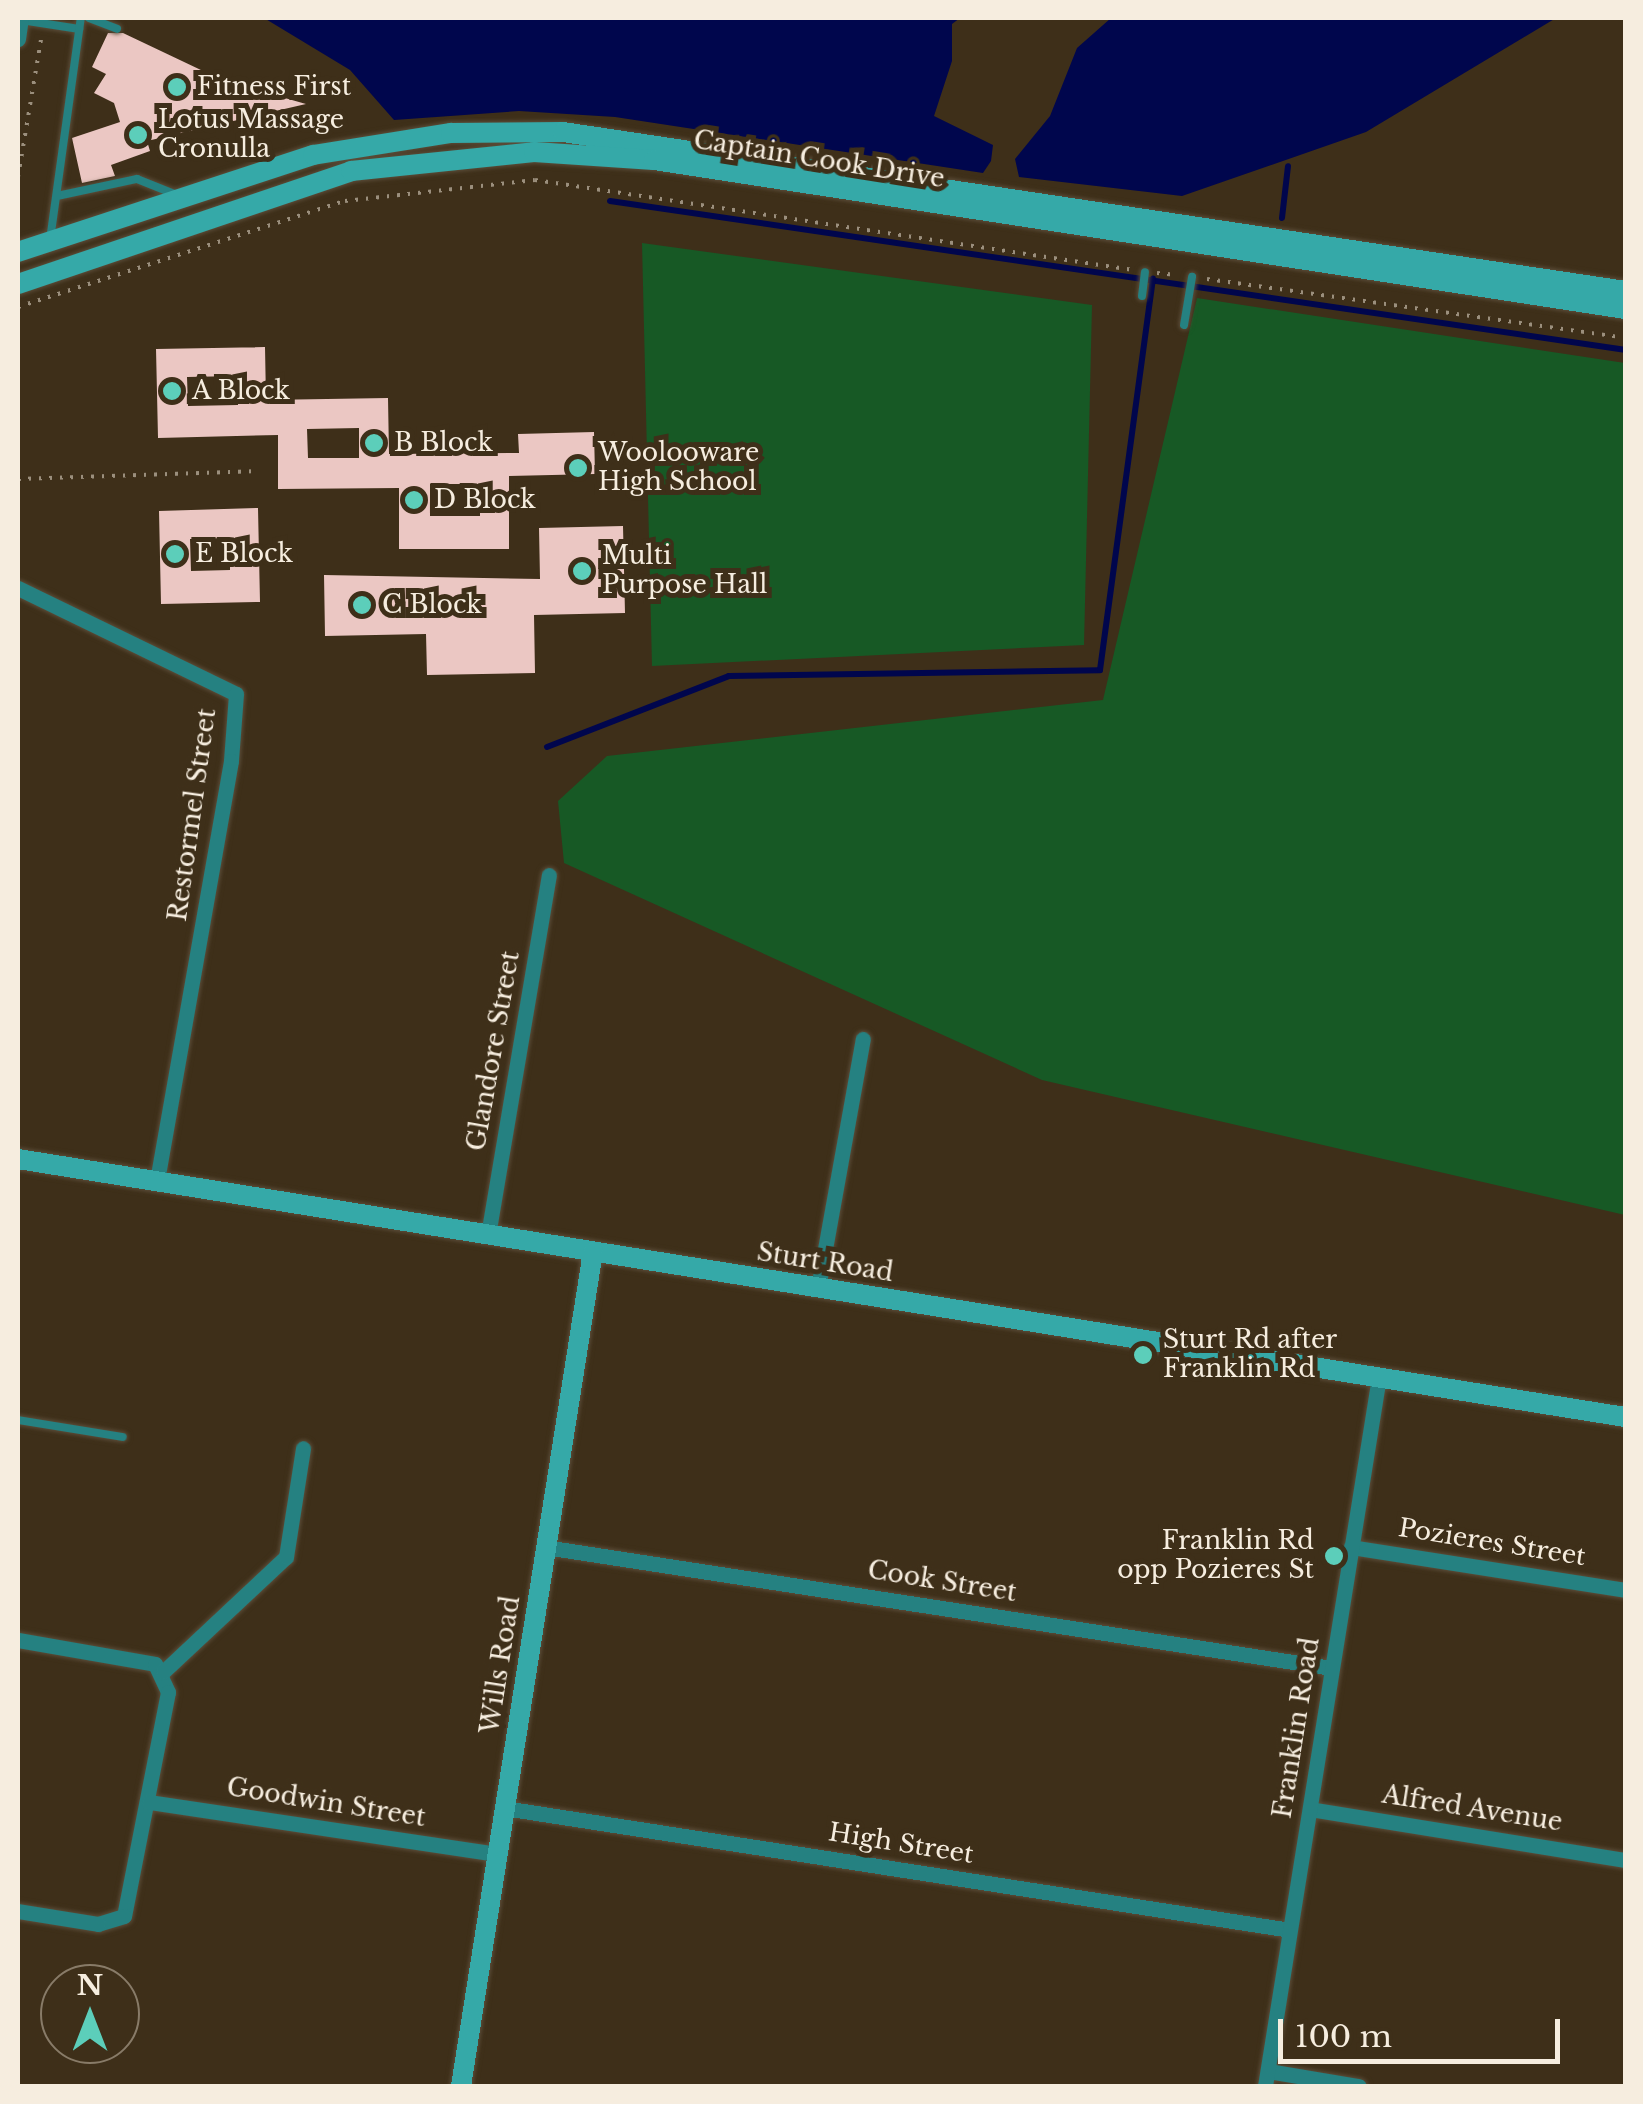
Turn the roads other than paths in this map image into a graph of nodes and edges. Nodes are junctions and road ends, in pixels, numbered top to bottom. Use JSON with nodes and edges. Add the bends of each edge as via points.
{"nodes":[{"id":1,"x":80,"y":18,"type":"edge"},
{"id":2,"x":89,"y":18,"type":"edge"},
{"id":3,"x":21,"y":19,"type":"edge"},
{"id":4,"x":79,"y":29,"type":"junction"},
{"id":5,"x":117,"y":29,"type":"dead end"},
{"id":6,"x":18,"y":39,"type":"edge"},
{"id":7,"x":177,"y":195,"type":"junction"},
{"id":8,"x":57,"y":196,"type":"junction"},
{"id":9,"x":50,"y":240,"type":"junction"},
{"id":10,"x":18,"y":252,"type":"edge"},
{"id":11,"x":1145,"y":272,"type":"road end"},
{"id":12,"x":1192,"y":278,"type":"road end"},
{"id":13,"x":18,"y":284,"type":"edge"},
{"id":14,"x":1626,"y":291,"type":"edge"},
{"id":15,"x":1142,"y":296,"type":"dead end"},
{"id":16,"x":1626,"y":309,"type":"edge"},
{"id":17,"x":1184,"y":324,"type":"dead end"},
{"id":18,"x":18,"y":588,"type":"edge"},
{"id":19,"x":549,"y":875,"type":"dead end"},
{"id":20,"x":863,"y":1040,"type":"dead end"},
{"id":21,"x":18,"y":1159,"type":"edge"},
{"id":22,"x":156,"y":1182,"type":"junction"},
{"id":23,"x":488,"y":1235,"type":"junction"},
{"id":24,"x":593,"y":1252,"type":"junction"},
{"id":25,"x":818,"y":1288,"type":"junction"},
{"id":26,"x":1379,"y":1378,"type":"junction"},
{"id":27,"x":1626,"y":1417,"type":"edge"},
{"id":28,"x":18,"y":1420,"type":"edge"},
{"id":29,"x":123,"y":1438,"type":"dead end"},
{"id":30,"x":303,"y":1448,"type":"dead end"},
{"id":31,"x":545,"y":1547,"type":"junction"},
{"id":32,"x":1352,"y":1547,"type":"junction"},
{"id":33,"x":1626,"y":1590,"type":"edge"},
{"id":34,"x":18,"y":1640,"type":"edge"},
{"id":35,"x":1332,"y":1668,"type":"junction"},
{"id":36,"x":163,"y":1672,"type":"junction"},
{"id":37,"x":149,"y":1802,"type":"junction"},
{"id":38,"x":504,"y":1808,"type":"junction"},
{"id":39,"x":1310,"y":1809,"type":"junction"},
{"id":40,"x":496,"y":1854,"type":"junction"},
{"id":41,"x":1626,"y":1860,"type":"edge"},
{"id":42,"x":18,"y":1911,"type":"edge"},
{"id":43,"x":1290,"y":1930,"type":"junction"},
{"id":44,"x":1266,"y":2079,"type":"edge"},
{"id":45,"x":461,"y":2086,"type":"edge"},
{"id":46,"x":1358,"y":2086,"type":"edge"}],
"edges":[{"from":1,"to":4,"type":"lane"},
{"from":2,"to":5,"type":"lane"},
{"from":3,"to":4,"type":"lane"},
{"from":3,"to":6,"type":"street"},
{"from":4,"to":8,"type":"lane"},
{"from":7,"to":8,"type":"lane","via":[[137,179]]},
{"from":7,"to":9,"type":"main road","name":"Captain Cook Drive"},
{"from":7,"to":14,"type":"main road","name":"Captain Cook Drive","via":[[314,155],[414,137],[600,134]]},
{"from":8,"to":9,"type":"lane"},
{"from":9,"to":10,"type":"main road","name":"Captain Cook Drive"},
{"from":11,"to":15,"type":"lane"},
{"from":12,"to":17,"type":"lane"},
{"from":13,"to":16,"type":"main road","name":"Captain Cook Drive","via":[[351,171],[534,152],[654,160]]},
{"from":18,"to":22,"type":"street","name":"Restormel Street","via":[[236,694],[231,760]]},
{"from":19,"to":23,"type":"street","name":"Glandore Street"},
{"from":20,"to":25,"type":"street"},
{"from":21,"to":22,"type":"main road","name":"Sturt Road"},
{"from":22,"to":23,"type":"main road","name":"Sturt Road"},
{"from":23,"to":24,"type":"main road","name":"Sturt Road"},
{"from":24,"to":25,"type":"main road","name":"Sturt Road"},
{"from":24,"to":31,"type":"main road","name":"Wills Road"},
{"from":25,"to":26,"type":"main road","name":"Sturt Road"},
{"from":26,"to":27,"type":"main road","name":"Sturt Road"},
{"from":26,"to":32,"type":"street","name":"Franklin Road"},
{"from":28,"to":29,"type":"lane"},
{"from":30,"to":36,"type":"street","via":[[286,1557]]},
{"from":31,"to":35,"type":"street","name":"Cook Street"},
{"from":31,"to":38,"type":"main road","name":"Wills Road"},
{"from":32,"to":33,"type":"street","name":"Pozieres Street"},
{"from":32,"to":35,"type":"street","name":"Franklin Road"},
{"from":34,"to":36,"type":"street","via":[[143,1660]]},
{"from":35,"to":39,"type":"street","name":"Franklin Road"},
{"from":36,"to":37,"type":"street","via":[[168,1692]]},
{"from":37,"to":40,"type":"street","name":"Goodwin Street"},
{"from":37,"to":42,"type":"street","via":[[124,1916],[98,1924]]},
{"from":38,"to":40,"type":"main road","name":"Wills Road"},
{"from":38,"to":43,"type":"street","name":"High Street"},
{"from":39,"to":41,"type":"street","name":"Alfred Avenue"},
{"from":39,"to":43,"type":"street","name":"Franklin Road"},
{"from":40,"to":45,"type":"main road","name":"Wills Road"},
{"from":43,"to":44,"type":"street","name":"Franklin Road"},
{"from":44,"to":46,"type":"street"}]}
